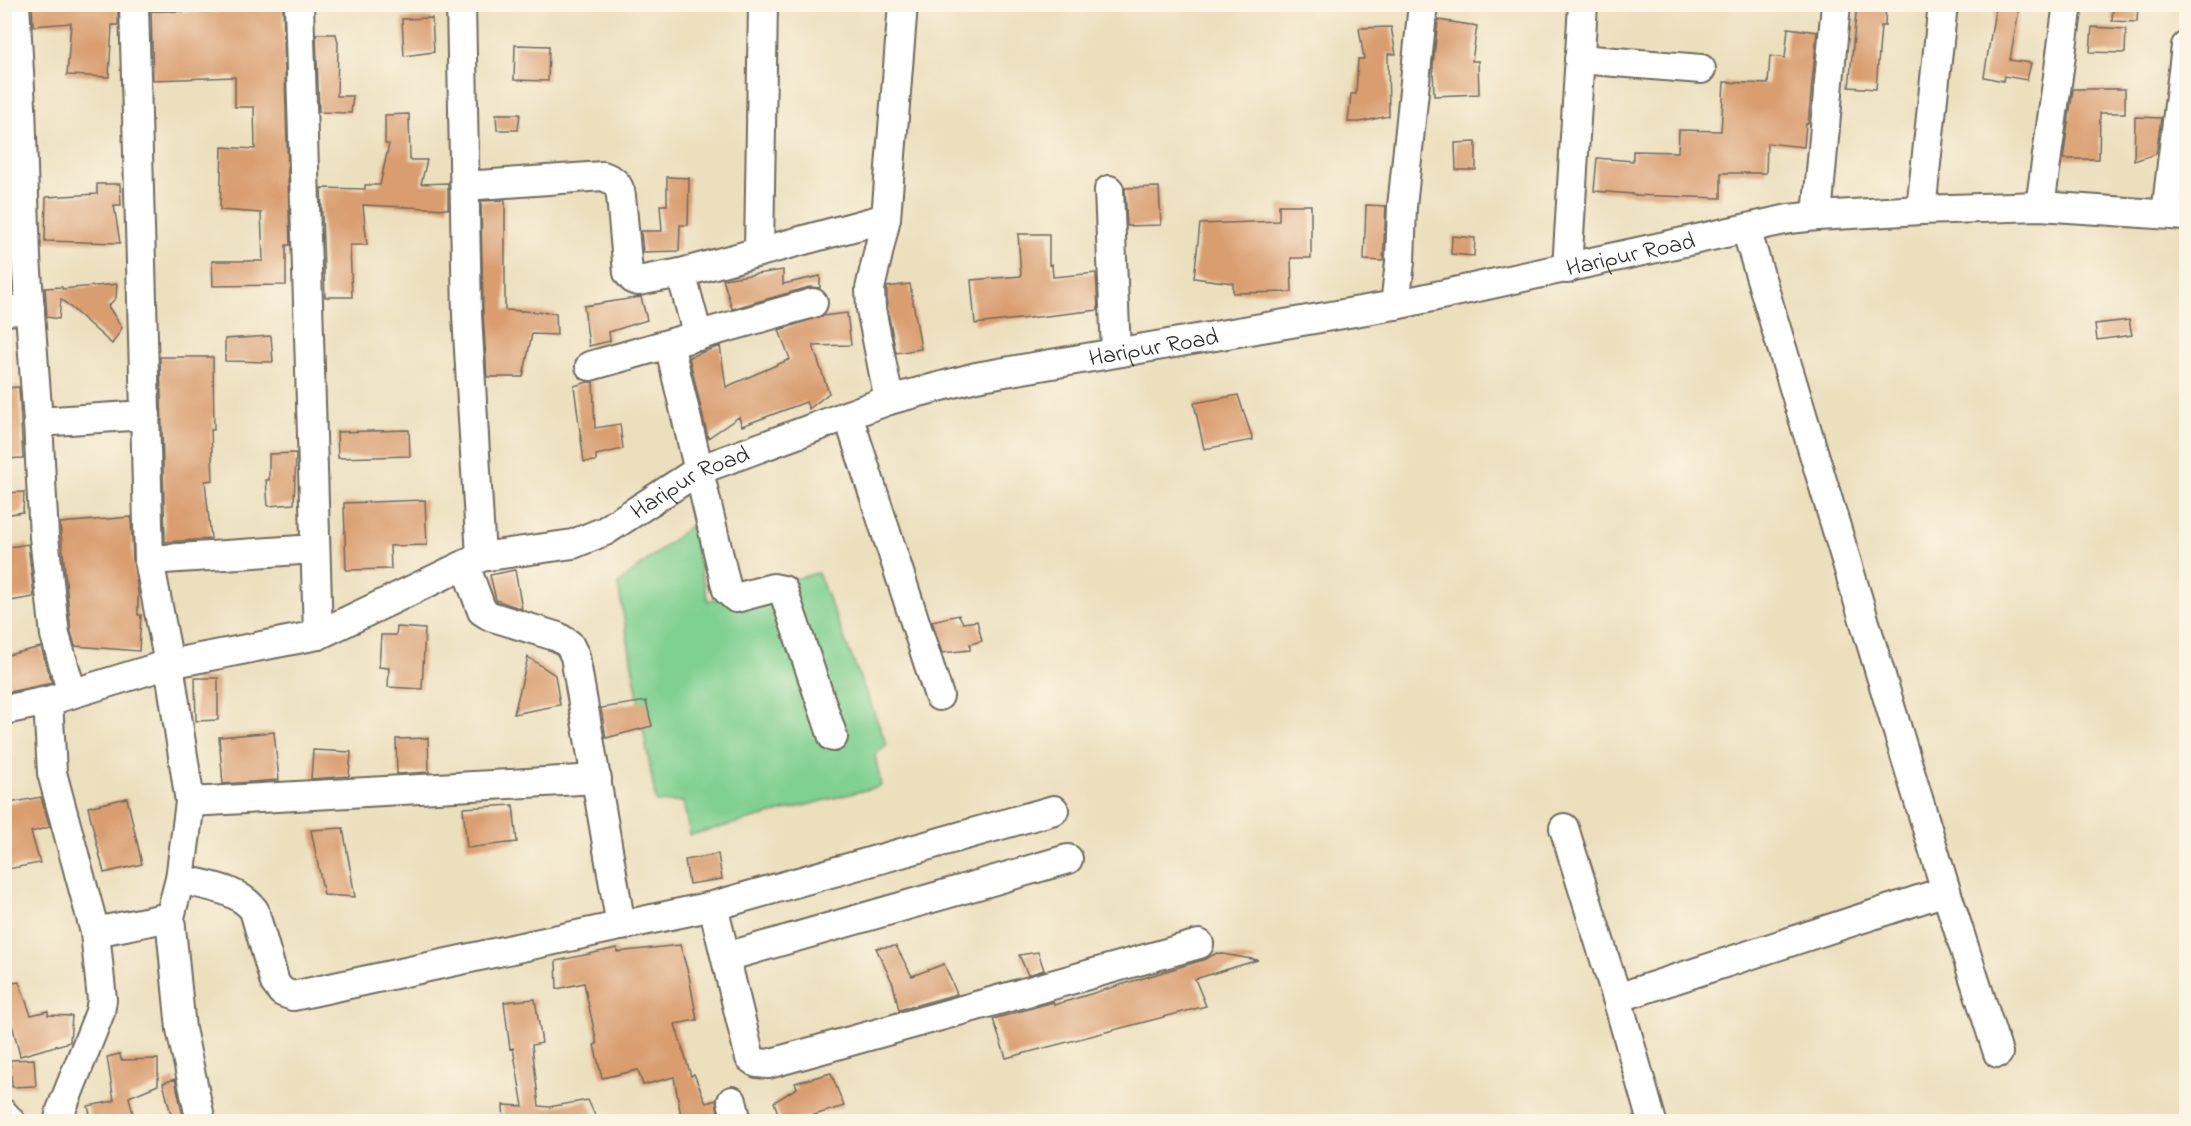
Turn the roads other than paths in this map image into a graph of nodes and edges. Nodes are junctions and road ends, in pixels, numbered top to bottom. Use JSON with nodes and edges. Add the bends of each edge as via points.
{"nodes":[{"id":1,"x":15,"y":4,"type":"edge"},
{"id":2,"x":134,"y":4,"type":"edge"},
{"id":3,"x":299,"y":4,"type":"edge"},
{"id":4,"x":461,"y":4,"type":"edge"},
{"id":5,"x":763,"y":4,"type":"edge"},
{"id":6,"x":903,"y":4,"type":"edge"},
{"id":7,"x":1423,"y":4,"type":"edge"},
{"id":8,"x":1583,"y":4,"type":"edge"},
{"id":9,"x":1836,"y":4,"type":"edge"},
{"id":10,"x":1943,"y":4,"type":"edge"},
{"id":11,"x":2068,"y":4,"type":"edge"},
{"id":12,"x":2187,"y":46,"type":"edge"},
{"id":13,"x":1580,"y":59,"type":"junction"},
{"id":14,"x":1701,"y":69,"type":"dead end"},
{"id":15,"x":13,"y":106,"type":"edge"},
{"id":16,"x":465,"y":186,"type":"junction"},
{"id":17,"x":1109,"y":190,"type":"dead end"},
{"id":18,"x":2040,"y":206,"type":"junction"},
{"id":19,"x":1921,"y":210,"type":"junction"},
{"id":20,"x":2176,"y":215,"type":"edge"},
{"id":21,"x":1817,"y":216,"type":"junction"},
{"id":22,"x":886,"y":218,"type":"junction"},
{"id":23,"x":1746,"y":228,"type":"junction"},
{"id":24,"x":759,"y":251,"type":"junction"},
{"id":25,"x":1567,"y":269,"type":"junction"},
{"id":26,"x":681,"y":273,"type":"junction"},
{"id":27,"x":813,"y":303,"type":"dead end"},
{"id":28,"x":1395,"y":304,"type":"junction"},
{"id":29,"x":17,"y":310,"type":"edge"},
{"id":30,"x":698,"y":336,"type":"junction"},
{"id":31,"x":669,"y":344,"type":"junction"},
{"id":32,"x":1116,"y":352,"type":"junction"},
{"id":33,"x":590,"y":366,"type":"dead end"},
{"id":34,"x":889,"y":399,"type":"junction"},
{"id":35,"x":146,"y":415,"type":"junction"},
{"id":36,"x":848,"y":415,"type":"junction"},
{"id":37,"x":38,"y":422,"type":"junction"},
{"id":38,"x":699,"y":470,"type":"junction"},
{"id":39,"x":315,"y":549,"type":"junction"},
{"id":40,"x":149,"y":560,"type":"junction"},
{"id":41,"x":473,"y":561,"type":"junction"},
{"id":42,"x":318,"y":635,"type":"junction"},
{"id":43,"x":169,"y":664,"type":"junction"},
{"id":44,"x":939,"y":696,"type":"dead end"},
{"id":45,"x":60,"y":697,"type":"junction"},
{"id":46,"x":4,"y":710,"type":"edge"},
{"id":47,"x":833,"y":737,"type":"dead end"},
{"id":48,"x":597,"y":779,"type":"junction"},
{"id":49,"x":190,"y":802,"type":"junction"},
{"id":50,"x":1054,"y":810,"type":"dead end"},
{"id":51,"x":1564,"y":828,"type":"dead end"},
{"id":52,"x":1068,"y":859,"type":"dead end"},
{"id":53,"x":180,"y":879,"type":"junction"},
{"id":54,"x":1946,"y":891,"type":"junction"},
{"id":55,"x":713,"y":906,"type":"junction"},
{"id":56,"x":170,"y":917,"type":"junction"},
{"id":57,"x":621,"y":926,"type":"junction"},
{"id":58,"x":95,"y":932,"type":"junction"},
{"id":59,"x":1199,"y":944,"type":"dead end"},
{"id":60,"x":726,"y":957,"type":"junction"},
{"id":61,"x":1617,"y":998,"type":"junction"},
{"id":62,"x":1998,"y":1053,"type":"dead end"},
{"id":63,"x":4,"y":1114,"type":"edge"},
{"id":64,"x":11,"y":1122,"type":"edge"},
{"id":65,"x":59,"y":1122,"type":"edge"},
{"id":66,"x":201,"y":1122,"type":"edge"},
{"id":67,"x":1652,"y":1122,"type":"edge"}],
"edges":[{"from":1,"to":15,"type":"street"},
{"from":2,"to":35,"type":"street"},
{"from":3,"to":39,"type":"street"},
{"from":4,"to":16,"type":"street"},
{"from":5,"to":24,"type":"street"},
{"from":6,"to":22,"type":"street"},
{"from":7,"to":28,"type":"street"},
{"from":8,"to":13,"type":"street"},
{"from":9,"to":21,"type":"street"},
{"from":10,"to":19,"type":"street"},
{"from":11,"to":18,"type":"street"},
{"from":12,"to":20,"type":"street"},
{"from":13,"to":14,"type":"street"},
{"from":13,"to":25,"type":"street"},
{"from":15,"to":29,"type":"street","via":[[26,258]]},
{"from":16,"to":26,"type":"street","via":[[603,176],[612,179],[621,196],[630,277],[638,281]]},
{"from":16,"to":41,"type":"street"},
{"from":17,"to":32,"type":"street"},
{"from":18,"to":19,"type":"street","name":"Haripur Road"},
{"from":18,"to":20,"type":"street","name":"Haripur Road"},
{"from":19,"to":21,"type":"street","name":"Haripur Road"},
{"from":21,"to":23,"type":"street","name":"Haripur Road"},
{"from":22,"to":24,"type":"street"},
{"from":22,"to":34,"type":"street","via":[[870,289]]},
{"from":23,"to":25,"type":"street","name":"Haripur Road"},
{"from":23,"to":54,"type":"street"},
{"from":24,"to":26,"type":"street"},
{"from":25,"to":28,"type":"street","name":"Haripur Road"},
{"from":26,"to":30,"type":"street"},
{"from":27,"to":30,"type":"street"},
{"from":28,"to":32,"type":"street","name":"Haripur Road"},
{"from":29,"to":37,"type":"street"},
{"from":30,"to":31,"type":"street"},
{"from":31,"to":33,"type":"street"},
{"from":31,"to":38,"type":"street"},
{"from":32,"to":34,"type":"street","name":"Haripur Road","via":[[976,377]]},
{"from":34,"to":36,"type":"street","name":"Haripur Road"},
{"from":35,"to":37,"type":"street"},
{"from":35,"to":40,"type":"street"},
{"from":36,"to":38,"type":"street","name":"Haripur Road"},
{"from":36,"to":44,"type":"street"},
{"from":37,"to":45,"type":"street","via":[[44,537]]},
{"from":38,"to":41,"type":"street","name":"Haripur Road","via":[[605,531],[573,544]]},
{"from":38,"to":47,"type":"street","via":[[727,590],[736,598],[773,588],[783,590]]},
{"from":39,"to":40,"type":"street"},
{"from":39,"to":42,"type":"street"},
{"from":40,"to":43,"type":"street"},
{"from":41,"to":42,"type":"street","name":"Haripur Road"},
{"from":41,"to":48,"type":"street","via":[[482,611],[569,644]]},
{"from":42,"to":43,"type":"street","name":"Haripur Road"},
{"from":43,"to":45,"type":"street","name":"Haripur Road"},
{"from":43,"to":49,"type":"street"},
{"from":45,"to":46,"type":"street","name":"Haripur Road"},
{"from":45,"to":58,"type":"street","via":[[52,773]]},
{"from":48,"to":49,"type":"street"},
{"from":48,"to":57,"type":"street"},
{"from":49,"to":53,"type":"street"},
{"from":50,"to":55,"type":"street"},
{"from":51,"to":61,"type":"street"},
{"from":52,"to":60,"type":"street"},
{"from":53,"to":56,"type":"street"},
{"from":53,"to":57,"type":"street","via":[[235,893],[247,901],[254,910],[275,983],[282,992],[293,996]]},
{"from":54,"to":61,"type":"street"},
{"from":54,"to":62,"type":"street"},
{"from":55,"to":57,"type":"street"},
{"from":55,"to":60,"type":"street"},
{"from":56,"to":58,"type":"street"},
{"from":56,"to":66,"type":"street","via":[[181,1029]]},
{"from":58,"to":65,"type":"street","via":[[100,1012]]},
{"from":59,"to":60,"type":"street","via":[[768,1064],[750,1058]]},
{"from":61,"to":67,"type":"street"},
{"from":63,"to":64,"type":"street"}]}
